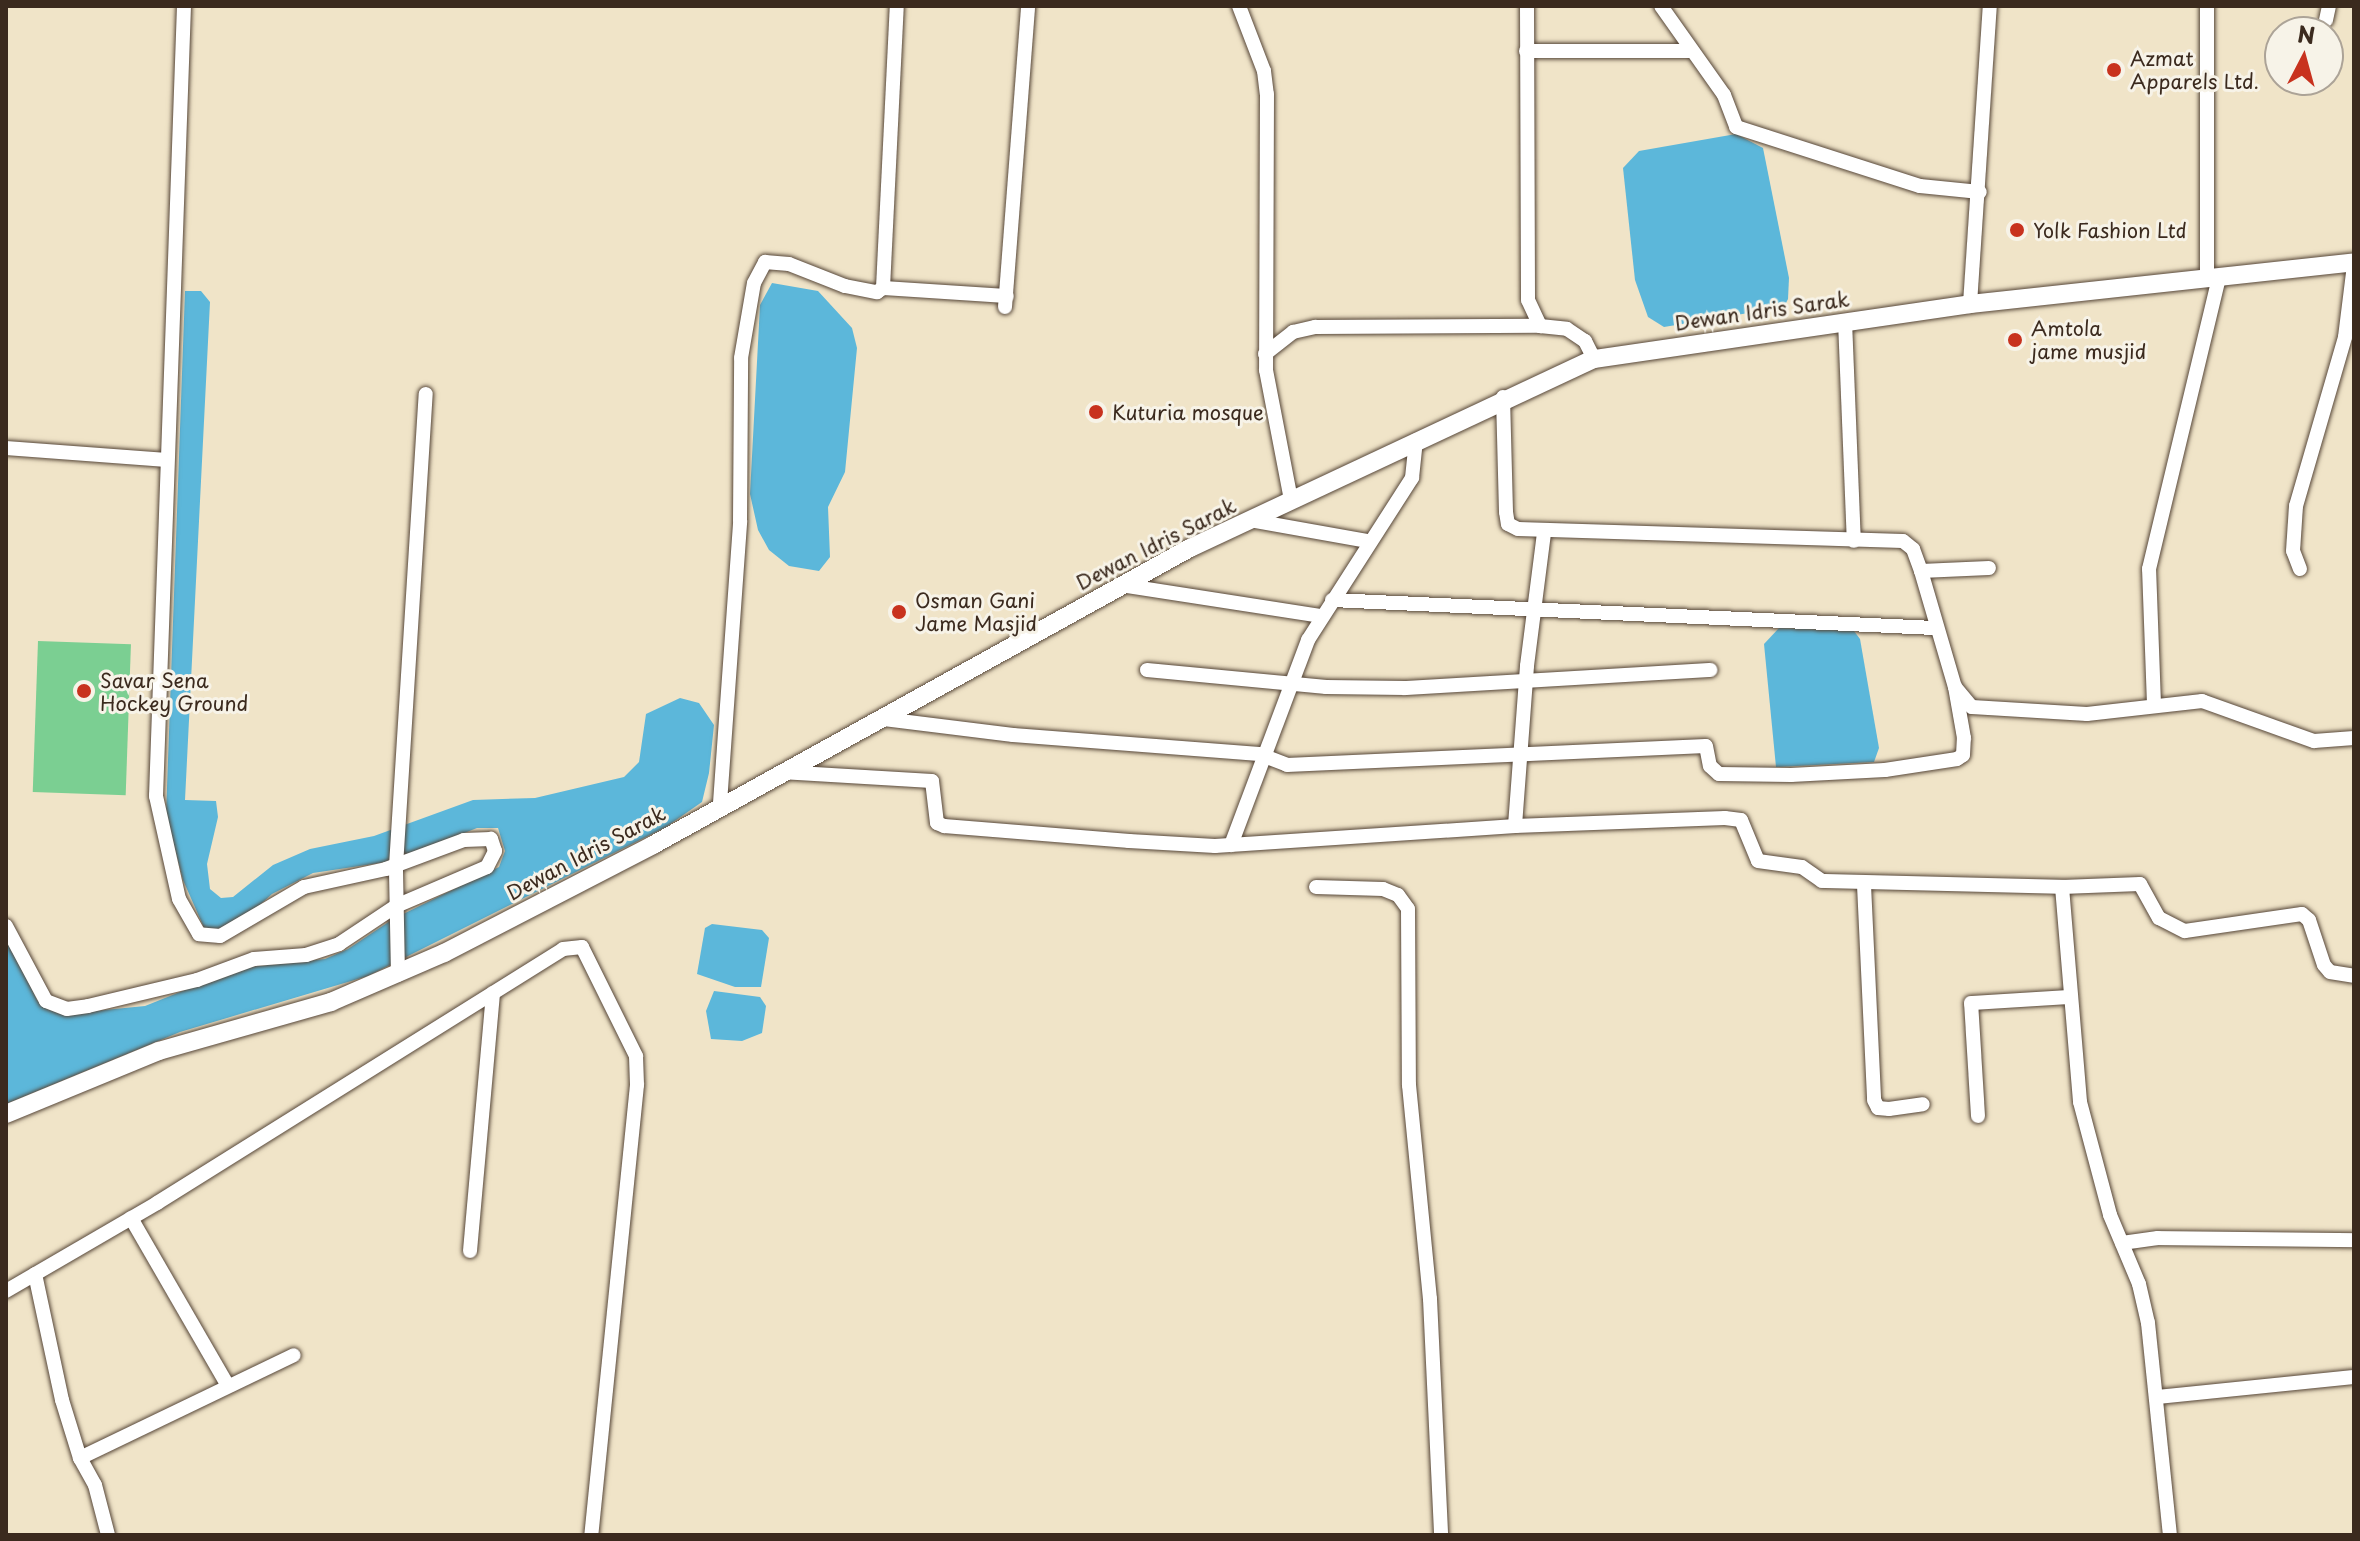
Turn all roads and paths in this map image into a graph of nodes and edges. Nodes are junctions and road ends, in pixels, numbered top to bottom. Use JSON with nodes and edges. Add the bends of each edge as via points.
{"nodes":[{"id":1,"x":184,"y":6,"type":"edge"},
{"id":2,"x":897,"y":6,"type":"edge"},
{"id":3,"x":1028,"y":6,"type":"edge"},
{"id":4,"x":1239,"y":6,"type":"edge"},
{"id":5,"x":1527,"y":6,"type":"edge"},
{"id":6,"x":1661,"y":6,"type":"edge"},
{"id":7,"x":1990,"y":6,"type":"edge"},
{"id":8,"x":2207,"y":6,"type":"edge"},
{"id":9,"x":1526,"y":51,"type":"junction"},
{"id":10,"x":1692,"y":51,"type":"junction"},
{"id":11,"x":1980,"y":192,"type":"junction"},
{"id":12,"x":2354,"y":264,"type":"edge"},
{"id":13,"x":2213,"y":278,"type":"junction"},
{"id":14,"x":883,"y":288,"type":"junction"},
{"id":15,"x":1970,"y":304,"type":"junction"},
{"id":16,"x":1845,"y":321,"type":"junction"},
{"id":17,"x":1540,"y":326,"type":"junction"},
{"id":18,"x":1265,"y":354,"type":"junction"},
{"id":19,"x":1594,"y":359,"type":"junction"},
{"id":20,"x":426,"y":394,"type":"dead end"},
{"id":21,"x":1503,"y":397,"type":"junction"},
{"id":22,"x":1416,"y":440,"type":"junction"},
{"id":23,"x":6,"y":448,"type":"edge"},
{"id":24,"x":167,"y":460,"type":"junction"},
{"id":25,"x":1291,"y":500,"type":"junction"},
{"id":26,"x":1250,"y":520,"type":"junction"},
{"id":27,"x":1544,"y":533,"type":"junction"},
{"id":28,"x":1368,"y":541,"type":"junction"},
{"id":29,"x":1854,"y":541,"type":"junction"},
{"id":30,"x":1989,"y":568,"type":"dead end"},
{"id":31,"x":2300,"y":569,"type":"dead end"},
{"id":32,"x":1921,"y":571,"type":"junction"},
{"id":33,"x":1121,"y":585,"type":"junction"},
{"id":34,"x":1332,"y":600,"type":"junction"},
{"id":35,"x":1534,"y":610,"type":"junction"},
{"id":36,"x":1322,"y":616,"type":"junction"},
{"id":37,"x":1934,"y":628,"type":"junction"},
{"id":38,"x":1147,"y":670,"type":"dead end"},
{"id":39,"x":1710,"y":670,"type":"dead end"},
{"id":40,"x":1525,"y":680,"type":"junction"},
{"id":41,"x":1291,"y":684,"type":"junction"},
{"id":42,"x":2154,"y":704,"type":"junction"},
{"id":43,"x":1967,"y":710,"type":"junction"},
{"id":44,"x":884,"y":719,"type":"junction"},
{"id":45,"x":2354,"y":738,"type":"edge"},
{"id":46,"x":1268,"y":755,"type":"junction"},
{"id":47,"x":1518,"y":755,"type":"junction"},
{"id":48,"x":780,"y":772,"type":"junction"},
{"id":49,"x":720,"y":803,"type":"junction"},
{"id":50,"x":1515,"y":826,"type":"junction"},
{"id":51,"x":1231,"y":845,"type":"junction"},
{"id":52,"x":396,"y":866,"type":"junction"},
{"id":53,"x":1864,"y":885,"type":"junction"},
{"id":54,"x":1316,"y":887,"type":"dead end"},
{"id":55,"x":2062,"y":887,"type":"junction"},
{"id":56,"x":396,"y":906,"type":"junction"},
{"id":57,"x":6,"y":926,"type":"edge"},
{"id":58,"x":398,"y":975,"type":"junction"},
{"id":59,"x":2354,"y":976,"type":"edge"},
{"id":60,"x":493,"y":993,"type":"junction"},
{"id":61,"x":2070,"y":997,"type":"junction"},
{"id":62,"x":1923,"y":1104,"type":"dead end"},
{"id":63,"x":6,"y":1114,"type":"edge"},
{"id":64,"x":1978,"y":1116,"type":"dead end"},
{"id":65,"x":131,"y":1218,"type":"junction"},
{"id":66,"x":2354,"y":1240,"type":"edge"},
{"id":67,"x":2122,"y":1243,"type":"junction"},
{"id":68,"x":470,"y":1251,"type":"dead end"},
{"id":69,"x":35,"y":1274,"type":"junction"},
{"id":70,"x":6,"y":1291,"type":"edge"},
{"id":71,"x":294,"y":1355,"type":"dead end"},
{"id":72,"x":2354,"y":1377,"type":"edge"},
{"id":73,"x":227,"y":1384,"type":"junction"},
{"id":74,"x":2157,"y":1397,"type":"junction"},
{"id":75,"x":80,"y":1458,"type":"junction"},
{"id":76,"x":108,"y":1535,"type":"edge"},
{"id":77,"x":591,"y":1535,"type":"edge"},
{"id":78,"x":1441,"y":1535,"type":"edge"},
{"id":79,"x":2170,"y":1535,"type":"edge"}],
"edges":[{"from":1,"to":24,"type":"street"},
{"from":2,"to":14,"type":"street"},
{"from":3,"to":14,"type":"street","via":[[1006,302]]},
{"from":4,"to":18,"type":"street","via":[[1264,71],[1267,94]]},
{"from":5,"to":9,"type":"street"},
{"from":6,"to":10,"type":"street","via":[[1671,13]]},
{"from":7,"to":11,"type":"street"},
{"from":8,"to":13,"type":"street"},
{"from":9,"to":10,"type":"street"},
{"from":9,"to":17,"type":"street","via":[[1528,300]]},
{"from":10,"to":11,"type":"street","via":[[1724,95],[1736,127],[1920,186]]},
{"from":11,"to":15,"type":"street"},
{"from":12,"to":13,"type":"main road","name":"Dewan Idris Sarak"},
{"from":12,"to":31,"type":"street","via":[[2345,337],[2296,506],[2293,551]]},
{"from":13,"to":15,"type":"main road","name":"Dewan Idris Sarak"},
{"from":13,"to":42,"type":"street","via":[[2149,569]]},
{"from":14,"to":49,"type":"street","via":[[877,292],[845,286],[789,264],[765,262],[758,272],[741,358],[740,521]]},
{"from":15,"to":16,"type":"main road","name":"Dewan Idris Sarak"},
{"from":16,"to":19,"type":"main road","name":"Dewan Idris Sarak"},
{"from":16,"to":29,"type":"street"},
{"from":17,"to":18,"type":"street","via":[[1315,327],[1293,332]]},
{"from":17,"to":19,"type":"street","via":[[1567,329],[1585,341]]},
{"from":18,"to":25,"type":"street"},
{"from":19,"to":21,"type":"main road","name":"Dewan Idris Sarak"},
{"from":20,"to":52,"type":"street"},
{"from":21,"to":22,"type":"main road","name":"Dewan Idris Sarak"},
{"from":21,"to":27,"type":"street","via":[[1508,524]]},
{"from":22,"to":25,"type":"main road","name":"Dewan Idris Sarak"},
{"from":22,"to":28,"type":"street","via":[[1412,478]]},
{"from":23,"to":24,"type":"street"},
{"from":24,"to":52,"type":"street","via":[[156,796],[189,924],[199,934],[220,936],[304,887]]},
{"from":25,"to":26,"type":"main road","name":"Dewan Idris Sarak"},
{"from":26,"to":28,"type":"street"},
{"from":26,"to":33,"type":"main road","name":"Dewan Idris Sarak"},
{"from":27,"to":29,"type":"street"},
{"from":27,"to":35,"type":"street"},
{"from":28,"to":34,"type":"street"},
{"from":29,"to":32,"type":"street","via":[[1903,541],[1913,549]]},
{"from":30,"to":32,"type":"street"},
{"from":32,"to":37,"type":"street"},
{"from":33,"to":36,"type":"street"},
{"from":33,"to":44,"type":"main road","name":"Dewan Idris Sarak"},
{"from":34,"to":35,"type":"street"},
{"from":34,"to":36,"type":"street"},
{"from":35,"to":37,"type":"street"},
{"from":35,"to":40,"type":"street"},
{"from":36,"to":41,"type":"street"},
{"from":37,"to":43,"type":"street"},
{"from":38,"to":41,"type":"street"},
{"from":39,"to":40,"type":"street"},
{"from":40,"to":41,"type":"street","via":[[1405,688]]},
{"from":40,"to":47,"type":"street"},
{"from":41,"to":46,"type":"street"},
{"from":42,"to":43,"type":"street","via":[[2087,714]]},
{"from":42,"to":45,"type":"street","via":[[2202,701],[2314,741]]},
{"from":43,"to":47,"type":"street","via":[[1963,755],[1885,770],[1733,776],[1712,771],[1706,746],[1691,745]]},
{"from":44,"to":46,"type":"street"},
{"from":44,"to":48,"type":"main road","name":"Dewan Idris Sarak"},
{"from":46,"to":47,"type":"street","via":[[1287,765]]},
{"from":46,"to":51,"type":"street"},
{"from":47,"to":50,"type":"street"},
{"from":48,"to":49,"type":"main road","name":"Dewan Idris Sarak"},
{"from":48,"to":51,"type":"street","via":[[932,781],[937,823],[944,826]]},
{"from":49,"to":58,"type":"main road","name":"Dewan Idris Sarak","via":[[653,845]]},
{"from":50,"to":51,"type":"street"},
{"from":50,"to":53,"type":"street","via":[[1741,820],[1758,861],[1802,867],[1822,881]]},
{"from":52,"to":56,"type":"street"},
{"from":52,"to":56,"type":"street","via":[[464,840],[496,843],[487,867]]},
{"from":53,"to":55,"type":"street"},
{"from":53,"to":62,"type":"street","via":[[1874,1100],[1878,1108],[1889,1109]]},
{"from":54,"to":78,"type":"street","via":[[1383,889],[1398,895],[1408,909],[1409,1085],[1430,1299]]},
{"from":55,"to":59,"type":"street","via":[[2140,884],[2159,918],[2185,931],[2302,914],[2309,920],[2324,965],[2330,972]]},
{"from":55,"to":61,"type":"street"},
{"from":56,"to":57,"type":"street","via":[[339,944],[306,955],[254,959],[139,996],[67,1009],[46,1001]]},
{"from":56,"to":58,"type":"street"},
{"from":58,"to":63,"type":"main road","name":"Dewan Idris Sarak","via":[[274,1020],[159,1051]]},
{"from":60,"to":65,"type":"street"},
{"from":60,"to":68,"type":"street"},
{"from":60,"to":77,"type":"street","via":[[563,949],[582,947],[636,1056]]},
{"from":61,"to":64,"type":"street","via":[[1971,1003]]},
{"from":61,"to":67,"type":"street","via":[[2080,1102]]},
{"from":65,"to":69,"type":"street"},
{"from":65,"to":73,"type":"street"},
{"from":66,"to":67,"type":"street","via":[[2158,1238]]},
{"from":67,"to":74,"type":"street","via":[[2139,1284]]},
{"from":69,"to":70,"type":"street"},
{"from":69,"to":75,"type":"street"},
{"from":71,"to":73,"type":"street"},
{"from":72,"to":74,"type":"street"},
{"from":73,"to":75,"type":"street"},
{"from":74,"to":79,"type":"street","via":[[2159,1462]]},
{"from":75,"to":76,"type":"street","via":[[95,1485]]}]}
